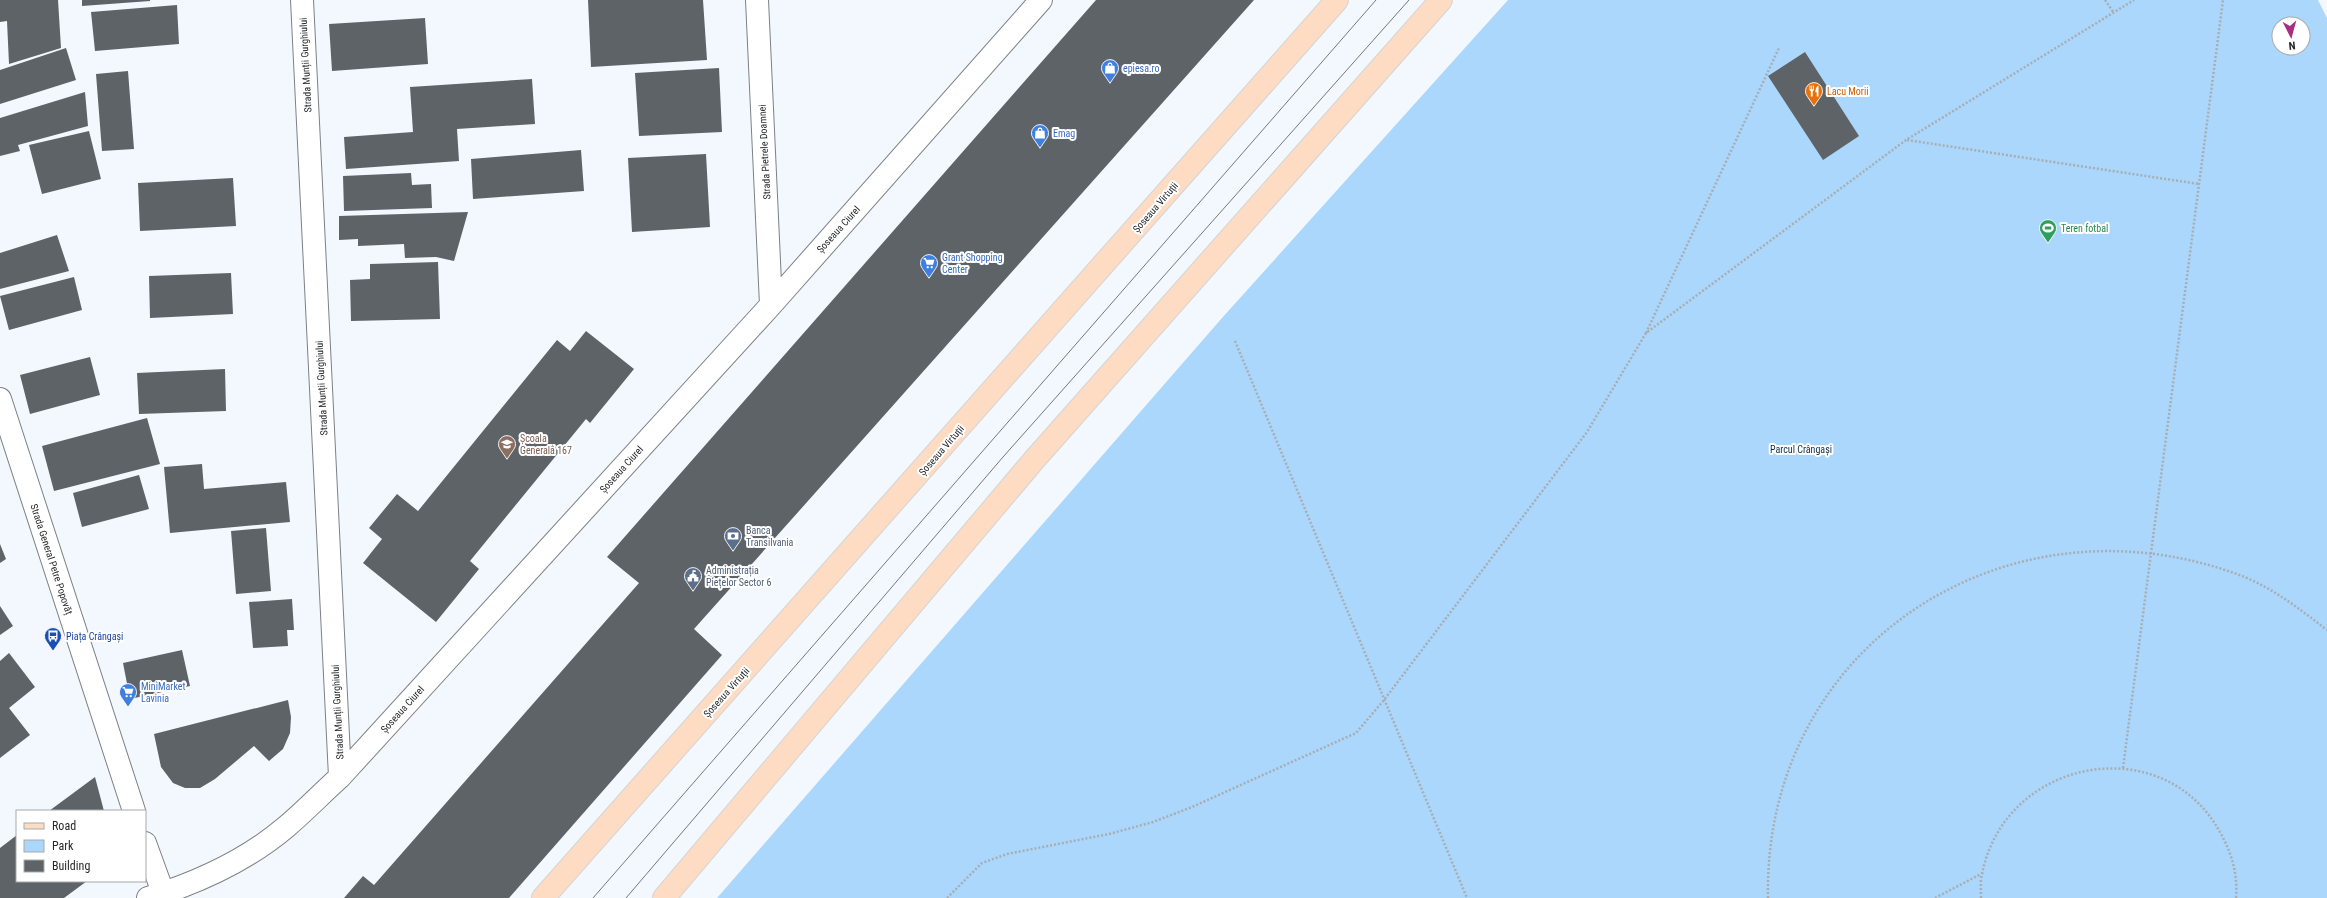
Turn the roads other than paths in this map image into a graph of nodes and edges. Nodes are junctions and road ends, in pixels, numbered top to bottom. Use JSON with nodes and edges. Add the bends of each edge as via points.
{"nodes":[{"id":1,"x":302,"y":0,"type":"edge"},
{"id":2,"x":757,"y":0,"type":"edge"},
{"id":3,"x":1041,"y":0,"type":"edge"},
{"id":4,"x":1337,"y":0,"type":"edge"},
{"id":5,"x":1441,"y":0,"type":"edge"},
{"id":6,"x":771,"y":305,"type":"junction"},
{"id":7,"x":0,"y":399,"type":"edge"},
{"id":8,"x":340,"y":777,"type":"junction"},
{"id":9,"x":134,"y":810,"type":"edge"},
{"id":10,"x":146,"y":847,"type":"edge"},
{"id":11,"x":159,"y":896,"type":"edge"},
{"id":12,"x":543,"y":898,"type":"edge"},
{"id":13,"x":664,"y":898,"type":"edge"}],
"edges":[{"from":1,"to":8,"type":"street","name":"Strada Munții Gurghiului"},
{"from":2,"to":6,"type":"street","name":"Strada Pietrele Doamnei"},
{"from":3,"to":6,"type":"street","name":"Șoseaua Ciurel"},
{"from":4,"to":12,"type":"main road","name":"Șoseaua Virtuții"},
{"from":5,"to":13,"type":"main road","via":[[1034,460]]},
{"from":6,"to":8,"type":"street","name":"Șoseaua Ciurel"},
{"from":7,"to":9,"type":"street","name":"Strada General Petre Popovăț"},
{"from":8,"to":11,"type":"street","name":"Șoseaua Ciurel","via":[[285,827],[250,853],[213,873]]},
{"from":10,"to":11,"type":"street"}]}
